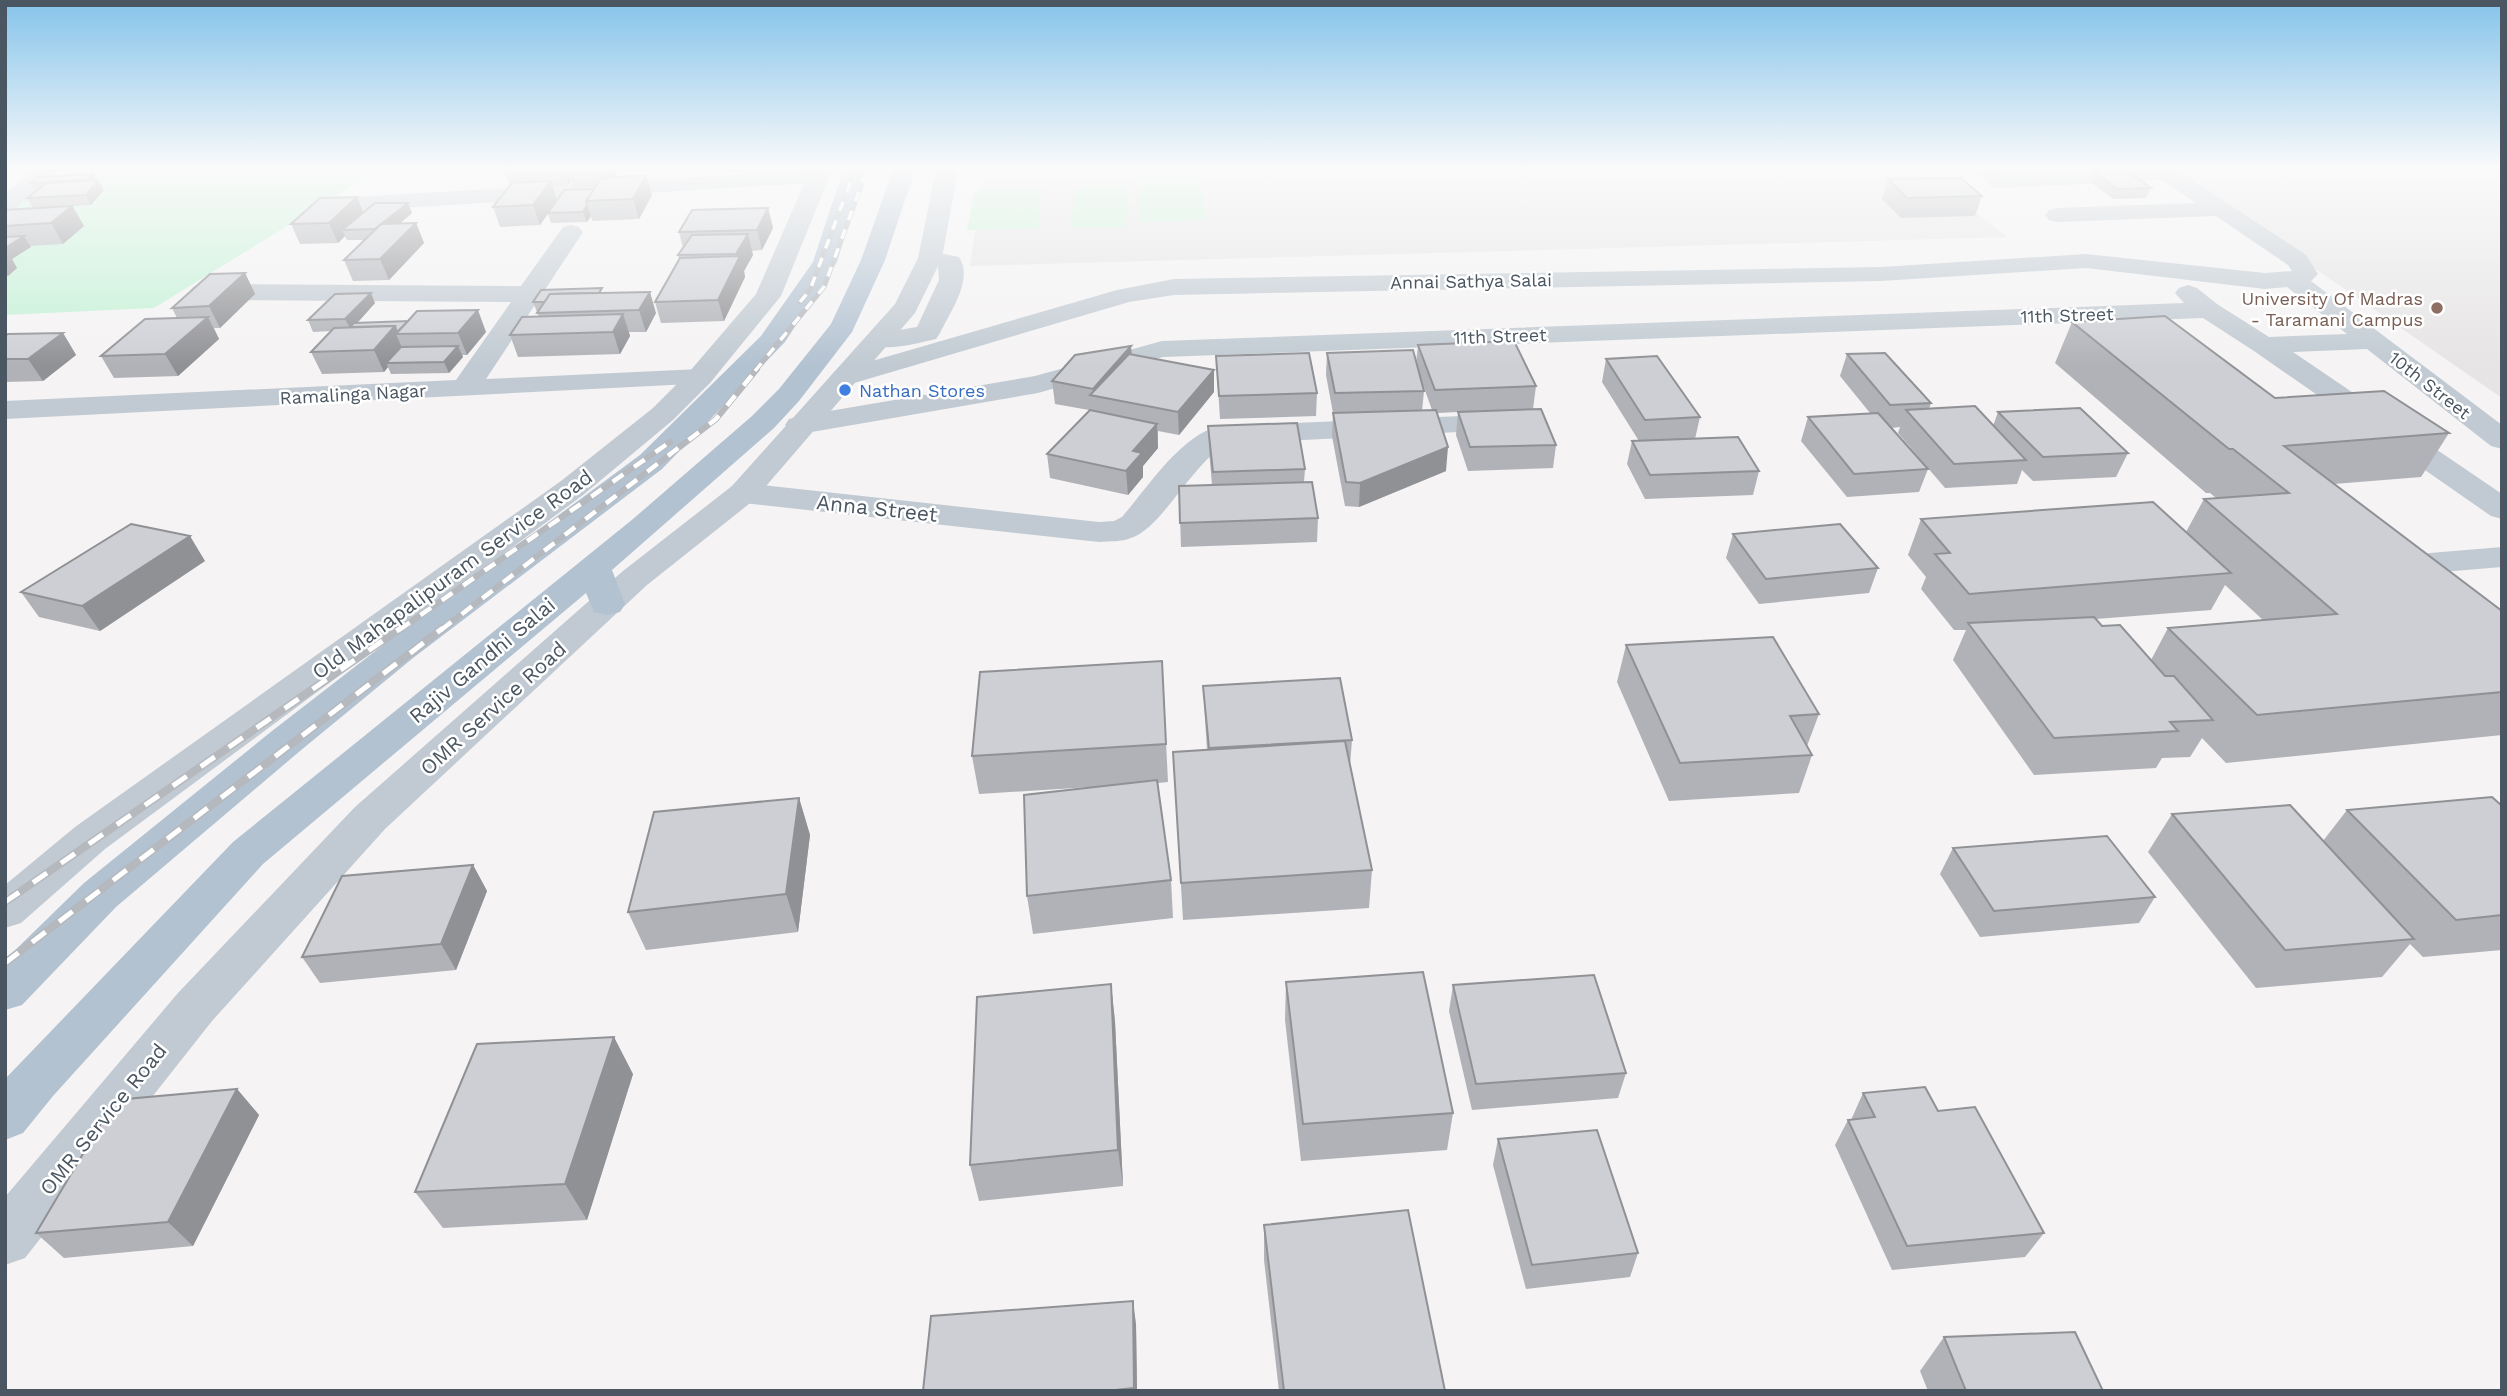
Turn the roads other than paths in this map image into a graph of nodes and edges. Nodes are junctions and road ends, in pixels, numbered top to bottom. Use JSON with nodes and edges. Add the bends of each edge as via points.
{"nodes":[{"id":1,"x":569,"y":235,"type":"edge"},
{"id":2,"x":793,"y":235,"type":"edge"},
{"id":3,"x":833,"y":235,"type":"edge"},
{"id":4,"x":882,"y":235,"type":"edge"},
{"id":5,"x":934,"y":235,"type":"edge"},
{"id":6,"x":2260,"y":235,"type":"edge"},
{"id":7,"x":2159,"y":269,"type":"junction"},
{"id":8,"x":2293,"y":279,"type":"junction"},
{"id":9,"x":201,"y":292,"type":"edge"},
{"id":10,"x":528,"y":294,"type":"junction"},
{"id":11,"x":2208,"y":310,"type":"junction"},
{"id":12,"x":2373,"y":341,"type":"junction"},
{"id":13,"x":2264,"y":345,"type":"junction"},
{"id":14,"x":716,"y":378,"type":"junction"},
{"id":15,"x":844,"y":378,"type":"junction"},
{"id":16,"x":465,"y":388,"type":"junction"},
{"id":17,"x":5,"y":410,"type":"edge"},
{"id":18,"x":1486,"y":424,"type":"edge"},
{"id":19,"x":800,"y":425,"type":"junction"},
{"id":20,"x":2502,"y":440,"type":"edge"},
{"id":21,"x":2487,"y":488,"type":"edge"},
{"id":22,"x":743,"y":493,"type":"junction"},
{"id":23,"x":2502,"y":509,"type":"edge"},
{"id":24,"x":2502,"y":557,"type":"edge"},
{"id":25,"x":2406,"y":565,"type":"edge"},
{"id":26,"x":600,"y":586,"type":"junction"},
{"id":27,"x":5,"y":911,"type":"edge"},
{"id":28,"x":5,"y":991,"type":"edge"},
{"id":29,"x":5,"y":1117,"type":"edge"},
{"id":30,"x":5,"y":1239,"type":"edge"}],
"edges":[{"from":1,"to":10,"type":"street"},
{"from":2,"to":14,"type":"street","name":"Old Mahapalipuram Service Road","via":[[768,296]]},
{"from":3,"to":14,"type":"main road","via":[[825,262],[771,342]]},
{"from":4,"to":26,"type":"main road","name":"Rajiv Gandhi Salai","via":[[842,327],[797,385],[763,422],[645,526]]},
{"from":5,"to":15,"type":"street","name":"OMR Service Road","via":[[930,258],[906,307]]},
{"from":6,"to":8,"type":"street","via":[[2297,260],[2306,274]]},
{"from":7,"to":8,"type":"street","name":"Annai Sathya Salai","via":[[2265,282]]},
{"from":7,"to":11,"type":"street"},
{"from":7,"to":15,"type":"street","name":"Annai Sathya Salai","via":[[2086,261],[1881,274],[1174,287],[1126,295]]},
{"from":8,"to":12,"type":"street","name":"10th Street"},
{"from":9,"to":10,"type":"street"},
{"from":10,"to":16,"type":"street"},
{"from":11,"to":13,"type":"street"},
{"from":11,"to":19,"type":"street","name":"11th Street","via":[[1162,349],[1038,384]]},
{"from":12,"to":13,"type":"street"},
{"from":12,"to":20,"type":"street","name":"10th Street"},
{"from":13,"to":21,"type":"street"},
{"from":14,"to":16,"type":"street","name":"Ramalinga Nagar"},
{"from":14,"to":27,"type":"street","name":"Old Mahapalipuram Service Road","via":[[676,401],[572,488],[90,838]]},
{"from":14,"to":28,"type":"main road","via":[[651,462],[400,650],[100,895]]},
{"from":15,"to":19,"type":"street","name":"OMR Service Road"},
{"from":16,"to":17,"type":"street","name":"Ramalinga Nagar"},
{"from":18,"to":22,"type":"street","name":"Anna Street","via":[[1219,435],[1199,447],[1134,524],[1121,531]]},
{"from":19,"to":22,"type":"street","name":"OMR Service Road"},
{"from":21,"to":23,"type":"street"},
{"from":22,"to":26,"type":"street","name":"OMR Service Road","via":[[635,578]]},
{"from":24,"to":25,"type":"street"},
{"from":26,"to":29,"type":"main road","name":"Rajiv Gandhi Salai","via":[[248,853]]},
{"from":26,"to":30,"type":"street","name":"OMR Service Road","via":[[370,818],[195,1007]]}]}
